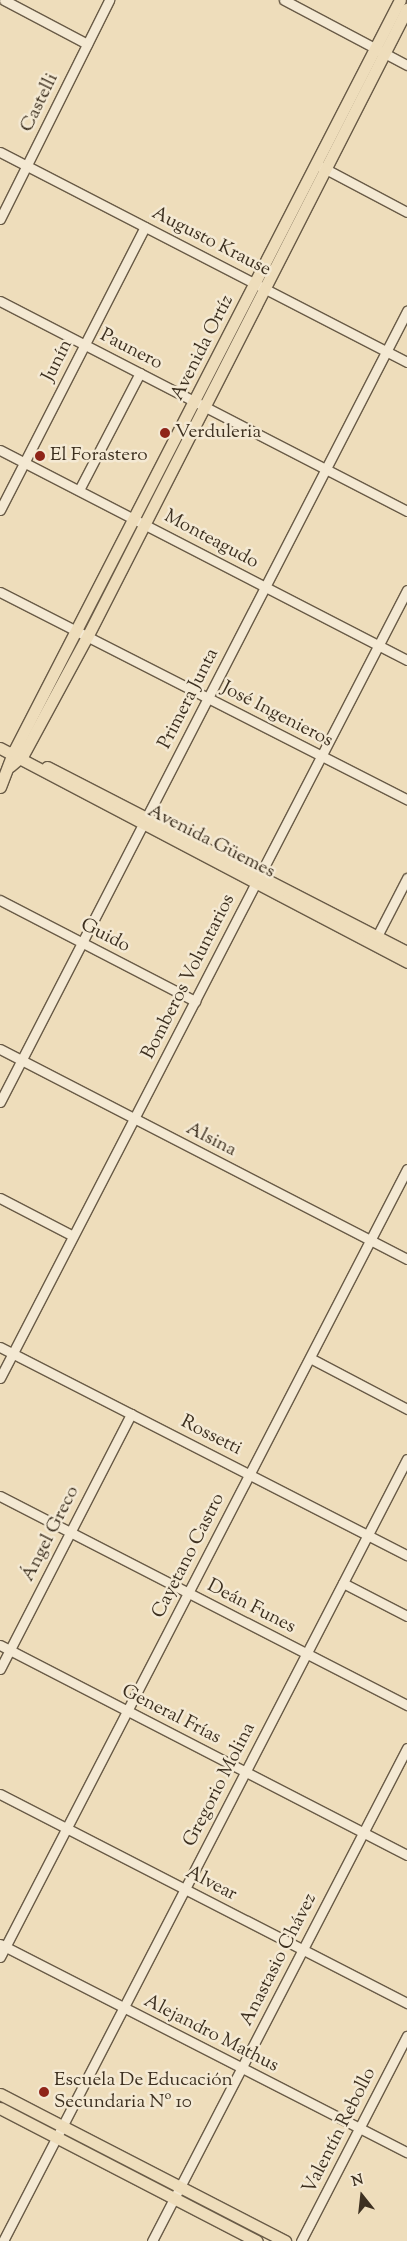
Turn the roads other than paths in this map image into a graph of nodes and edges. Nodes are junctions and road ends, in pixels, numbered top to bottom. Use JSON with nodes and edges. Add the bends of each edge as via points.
{"nodes":[{"id":1,"x":4,"y":0,"type":"edge"},
{"id":2,"x":109,"y":0,"type":"edge"},
{"id":3,"x":284,"y":0,"type":"edge"},
{"id":4,"x":400,"y":0,"type":"edge"},
{"id":5,"x":407,"y":9,"type":"edge"},
{"id":6,"x":87,"y":44,"type":"junction"},
{"id":7,"x":381,"y":51,"type":"junction"},
{"id":8,"x":407,"y":65,"type":"edge"},
{"id":9,"x":0,"y":152,"type":"edge"},
{"id":10,"x":27,"y":166,"type":"junction"},
{"id":11,"x":322,"y":167,"type":"junction"},
{"id":12,"x":407,"y":212,"type":"edge"},
{"id":13,"x":0,"y":219,"type":"edge"},
{"id":14,"x":145,"y":227,"type":"junction"},
{"id":15,"x":261,"y":285,"type":"junction"},
{"id":16,"x":0,"y":301,"type":"edge"},
{"id":17,"x":407,"y":310,"type":"edge"},
{"id":18,"x":84,"y":344,"type":"junction"},
{"id":19,"x":386,"y":351,"type":"junction"},
{"id":20,"x":407,"y":362,"type":"edge"},
{"id":21,"x":140,"y":373,"type":"junction"},
{"id":22,"x":200,"y":403,"type":"junction"},
{"id":23,"x":0,"y":450,"type":"edge"},
{"id":24,"x":25,"y":463,"type":"junction"},
{"id":25,"x":326,"y":469,"type":"junction"},
{"id":26,"x":78,"y":490,"type":"junction"},
{"id":27,"x":0,"y":510,"type":"edge"},
{"id":28,"x":407,"y":511,"type":"edge"},
{"id":29,"x":138,"y":520,"type":"junction"},
{"id":30,"x":265,"y":587,"type":"junction"},
{"id":31,"x":407,"y":590,"type":"edge"},
{"id":32,"x":0,"y":592,"type":"edge"},
{"id":33,"x":82,"y":633,"type":"junction"},
{"id":34,"x":379,"y":645,"type":"junction"},
{"id":35,"x":407,"y":660,"type":"edge"},
{"id":36,"x":208,"y":698,"type":"junction"},
{"id":37,"x":1,"y":749,"type":"edge"},
{"id":38,"x":320,"y":756,"type":"junction"},
{"id":39,"x":16,"y":758,"type":"junction"},
{"id":40,"x":0,"y":787,"type":"edge"},
{"id":41,"x":407,"y":799,"type":"edge"},
{"id":42,"x":143,"y":821,"type":"junction"},
{"id":43,"x":407,"y":878,"type":"edge"},
{"id":44,"x":258,"y":880,"type":"junction"},
{"id":45,"x":0,"y":900,"type":"edge"},
{"id":46,"x":375,"y":940,"type":"junction"},
{"id":47,"x":82,"y":942,"type":"junction"},
{"id":48,"x":407,"y":952,"type":"edge"},
{"id":49,"x":407,"y":962,"type":"edge"},
{"id":50,"x":195,"y":1001,"type":"junction"},
{"id":51,"x":0,"y":1049,"type":"edge"},
{"id":52,"x":21,"y":1060,"type":"junction"},
{"id":53,"x":0,"y":1102,"type":"edge"},
{"id":54,"x":134,"y":1118,"type":"junction"},
{"id":55,"x":407,"y":1169,"type":"edge"},
{"id":56,"x":0,"y":1198,"type":"edge"},
{"id":57,"x":74,"y":1236,"type":"junction"},
{"id":58,"x":370,"y":1240,"type":"junction"},
{"id":59,"x":407,"y":1259,"type":"edge"},
{"id":60,"x":0,"y":1347,"type":"edge"},
{"id":61,"x":13,"y":1354,"type":"junction"},
{"id":62,"x":310,"y":1358,"type":"junction"},
{"id":63,"x":0,"y":1378,"type":"edge"},
{"id":64,"x":407,"y":1408,"type":"edge"},
{"id":65,"x":131,"y":1414,"type":"junction"},
{"id":66,"x":407,"y":1459,"type":"edge"},
{"id":67,"x":250,"y":1474,"type":"junction"},
{"id":68,"x":0,"y":1496,"type":"edge"},
{"id":69,"x":70,"y":1532,"type":"junction"},
{"id":70,"x":368,"y":1535,"type":"junction"},
{"id":71,"x":407,"y":1555,"type":"edge"},
{"id":72,"x":343,"y":1583,"type":"junction"},
{"id":73,"x":188,"y":1593,"type":"junction"},
{"id":74,"x":407,"y":1616,"type":"edge"},
{"id":75,"x":0,"y":1645,"type":"edge"},
{"id":76,"x":10,"y":1650,"type":"junction"},
{"id":77,"x":306,"y":1654,"type":"junction"},
{"id":78,"x":0,"y":1669,"type":"edge"},
{"id":79,"x":407,"y":1705,"type":"edge"},
{"id":80,"x":127,"y":1711,"type":"junction"},
{"id":81,"x":407,"y":1748,"type":"edge"},
{"id":82,"x":245,"y":1772,"type":"junction"},
{"id":83,"x":0,"y":1794,"type":"edge"},
{"id":84,"x":67,"y":1828,"type":"junction"},
{"id":85,"x":363,"y":1833,"type":"junction"},
{"id":86,"x":407,"y":1856,"type":"edge"},
{"id":87,"x":185,"y":1889,"type":"junction"},
{"id":88,"x":3,"y":1945,"type":"edge"},
{"id":89,"x":303,"y":1949,"type":"junction"},
{"id":90,"x":0,"y":1957,"type":"edge"},
{"id":91,"x":407,"y":2003,"type":"edge"},
{"id":92,"x":124,"y":2008,"type":"junction"},
{"id":93,"x":407,"y":2036,"type":"edge"},
{"id":94,"x":243,"y":2067,"type":"junction"},
{"id":95,"x":0,"y":2094,"type":"edge"},
{"id":96,"x":0,"y":2108,"type":"edge"},
{"id":97,"x":62,"y":2126,"type":"junction"},
{"id":98,"x":359,"y":2128,"type":"junction"},
{"id":99,"x":56,"y":2137,"type":"junction"},
{"id":100,"x":407,"y":2152,"type":"edge"},
{"id":101,"x":180,"y":2187,"type":"junction"},
{"id":102,"x":174,"y":2198,"type":"junction"},
{"id":103,"x":3,"y":2241,"type":"edge"},
{"id":104,"x":152,"y":2241,"type":"edge"},
{"id":105,"x":257,"y":2241,"type":"edge"},
{"id":106,"x":285,"y":2241,"type":"edge"},
{"id":107,"x":301,"y":2241,"type":"edge"}],
"edges":[{"from":1,"to":6,"type":"street"},
{"from":2,"to":6,"type":"street","name":"Castelli"},
{"from":3,"to":7,"type":"street"},
{"from":4,"to":7,"type":"main road","name":"Avenida Ortíz"},
{"from":5,"to":7,"type":"main road","name":"Avenida Ortíz"},
{"from":6,"to":10,"type":"street","name":"Castelli"},
{"from":7,"to":8,"type":"street"},
{"from":7,"to":11,"type":"main road","name":"Avenida Ortíz"},
{"from":9,"to":10,"type":"street","name":"Augusto Krause"},
{"from":10,"to":13,"type":"street","name":"Castelli"},
{"from":10,"to":14,"type":"street","name":"Augusto Krause"},
{"from":11,"to":12,"type":"street"},
{"from":11,"to":15,"type":"main road","name":"Avenida Ortíz"},
{"from":14,"to":15,"type":"street","name":"Augusto Krause"},
{"from":14,"to":18,"type":"street","name":"Junín"},
{"from":15,"to":19,"type":"street","name":"Augusto Krause"},
{"from":15,"to":22,"type":"main road","name":"Avenida Ortíz"},
{"from":16,"to":18,"type":"street","name":"Paunero"},
{"from":17,"to":19,"type":"street","name":"Primera Junta"},
{"from":18,"to":21,"type":"street","name":"Paunero"},
{"from":18,"to":24,"type":"street","name":"Junín"},
{"from":19,"to":20,"type":"street","name":"Augusto Krause"},
{"from":19,"to":25,"type":"street","name":"Primera Junta"},
{"from":21,"to":22,"type":"street","name":"Paunero"},
{"from":21,"to":26,"type":"street"},
{"from":22,"to":25,"type":"street","name":"Paunero"},
{"from":22,"to":29,"type":"main road","name":"Avenida Ortíz"},
{"from":23,"to":24,"type":"street","name":"Monteagudo"},
{"from":24,"to":26,"type":"street","name":"Monteagudo"},
{"from":24,"to":27,"type":"street","name":"Junín"},
{"from":25,"to":28,"type":"street","name":"Paunero"},
{"from":25,"to":30,"type":"street","name":"Primera Junta"},
{"from":26,"to":29,"type":"street","name":"Monteagudo"},
{"from":29,"to":30,"type":"street","name":"Monteagudo"},
{"from":29,"to":33,"type":"main road","name":"Avenida Ortíz"},
{"from":30,"to":34,"type":"street","name":"Monteagudo"},
{"from":30,"to":36,"type":"street","name":"Primera Junta"},
{"from":31,"to":34,"type":"street","name":"Bomberos Voluntarios"},
{"from":32,"to":33,"type":"street","name":"José Ingenieros"},
{"from":33,"to":36,"type":"street","name":"José Ingenieros"},
{"from":33,"to":39,"type":"main road","name":"Avenida Ortíz"},
{"from":34,"to":35,"type":"street","name":"Monteagudo"},
{"from":34,"to":38,"type":"street","name":"Bomberos Voluntarios"},
{"from":36,"to":38,"type":"street","name":"José Ingenieros"},
{"from":36,"to":42,"type":"street","name":"Primera Junta"},
{"from":37,"to":39,"type":"main road","name":"Avenida Güemes"},
{"from":38,"to":41,"type":"street","name":"José Ingenieros"},
{"from":38,"to":44,"type":"street","name":"Bomberos Voluntarios"},
{"from":39,"to":40,"type":"main road","name":"Avenida Ortíz"},
{"from":39,"to":42,"type":"main road","name":"Avenida Güemes"},
{"from":42,"to":44,"type":"main road","name":"Avenida Güemes"},
{"from":42,"to":47,"type":"street","name":"Primera Junta"},
{"from":43,"to":46,"type":"street"},
{"from":44,"to":46,"type":"main road","name":"Avenida Güemes"},
{"from":44,"to":50,"type":"street","name":"Bomberos Voluntarios"},
{"from":45,"to":47,"type":"street","name":"Guido"},
{"from":46,"to":48,"type":"main road","name":"Avenida Güemes"},
{"from":46,"to":49,"type":"main road","name":"Avenida Güemes"},
{"from":47,"to":50,"type":"street","name":"Guido"},
{"from":47,"to":52,"type":"street","name":"Primera Junta"},
{"from":50,"to":54,"type":"street","name":"Bomberos Voluntarios"},
{"from":51,"to":52,"type":"street","name":"Alsina"},
{"from":52,"to":53,"type":"street","name":"Primera Junta"},
{"from":52,"to":54,"type":"street","name":"Alsina"},
{"from":54,"to":57,"type":"street","name":"Bomberos Voluntarios"},
{"from":54,"to":58,"type":"street","name":"Alsina"},
{"from":55,"to":58,"type":"street","name":"Cayetano Castro"},
{"from":56,"to":57,"type":"street"},
{"from":57,"to":61,"type":"street","name":"Bomberos Voluntarios"},
{"from":58,"to":59,"type":"street","name":"Alsina"},
{"from":58,"to":62,"type":"street","name":"Cayetano Castro"},
{"from":60,"to":61,"type":"street","name":"Rossetti"},
{"from":61,"to":63,"type":"street","name":"Bomberos Voluntarios"},
{"from":61,"to":65,"type":"street","name":"Rossetti"},
{"from":62,"to":64,"type":"street"},
{"from":62,"to":67,"type":"street","name":"Cayetano Castro"},
{"from":65,"to":67,"type":"street","name":"Rossetti"},
{"from":65,"to":69,"type":"street","name":"Ángel Greco"},
{"from":66,"to":70,"type":"street","name":"Gregorio Molina"},
{"from":67,"to":70,"type":"street","name":"Rossetti"},
{"from":67,"to":73,"type":"street","name":"Cayetano Castro"},
{"from":68,"to":69,"type":"street","name":"Deán Funes"},
{"from":69,"to":73,"type":"street","name":"Deán Funes"},
{"from":69,"to":76,"type":"street","name":"Ángel Greco"},
{"from":70,"to":71,"type":"street","name":"Rossetti"},
{"from":70,"to":72,"type":"street","name":"Gregorio Molina"},
{"from":72,"to":74,"type":"street"},
{"from":72,"to":77,"type":"street","name":"Gregorio Molina"},
{"from":73,"to":77,"type":"street","name":"Deán Funes"},
{"from":73,"to":80,"type":"street","name":"Cayetano Castro"},
{"from":75,"to":76,"type":"street","name":"General Frías"},
{"from":76,"to":78,"type":"street","name":"Ángel Greco"},
{"from":76,"to":80,"type":"street","name":"General Frías"},
{"from":77,"to":79,"type":"street","name":"Deán Funes"},
{"from":77,"to":82,"type":"street","name":"Gregorio Molina"},
{"from":80,"to":82,"type":"street","name":"General Frías"},
{"from":80,"to":84,"type":"street","name":"Cayetano Castro"},
{"from":81,"to":85,"type":"street","name":"Anastasio Chávez"},
{"from":82,"to":85,"type":"street","name":"General Frías"},
{"from":82,"to":87,"type":"street","name":"Gregorio Molina"},
{"from":83,"to":84,"type":"street","name":"Alvear"},
{"from":84,"to":87,"type":"street","name":"Alvear"},
{"from":84,"to":88,"type":"street","name":"Cayetano Castro"},
{"from":85,"to":86,"type":"street","name":"General Frías"},
{"from":85,"to":89,"type":"street","name":"Anastasio Chávez"},
{"from":87,"to":89,"type":"street","name":"Alvear"},
{"from":87,"to":92,"type":"street","name":"Gregorio Molina"},
{"from":88,"to":90,"type":"street","name":"Cayetano Castro"},
{"from":88,"to":92,"type":"street","name":"Alejandro Mathus"},
{"from":89,"to":91,"type":"street","name":"Alvear"},
{"from":89,"to":94,"type":"street","name":"Anastasio Chávez"},
{"from":92,"to":94,"type":"street","name":"Alejandro Mathus"},
{"from":92,"to":97,"type":"street","name":"Gregorio Molina"},
{"from":93,"to":98,"type":"street","name":"Valentín Rebollo"},
{"from":94,"to":98,"type":"street","name":"Alejandro Mathus"},
{"from":94,"to":101,"type":"street","name":"Anastasio Chávez"},
{"from":95,"to":97,"type":"main road"},
{"from":96,"to":99,"type":"main road"},
{"from":97,"to":99,"type":"street","name":"Gregorio Molina"},
{"from":97,"to":101,"type":"main road"},
{"from":98,"to":100,"type":"street","name":"Alejandro Mathus"},
{"from":98,"to":107,"type":"street","name":"Valentín Rebollo"},
{"from":99,"to":102,"type":"main road"},
{"from":99,"to":103,"type":"street","name":"Gregorio Molina"},
{"from":101,"to":102,"type":"street","name":"Anastasio Chávez"},
{"from":101,"to":106,"type":"main road"},
{"from":102,"to":104,"type":"street","name":"Anastasio Chávez"},
{"from":102,"to":105,"type":"main road"}]}
